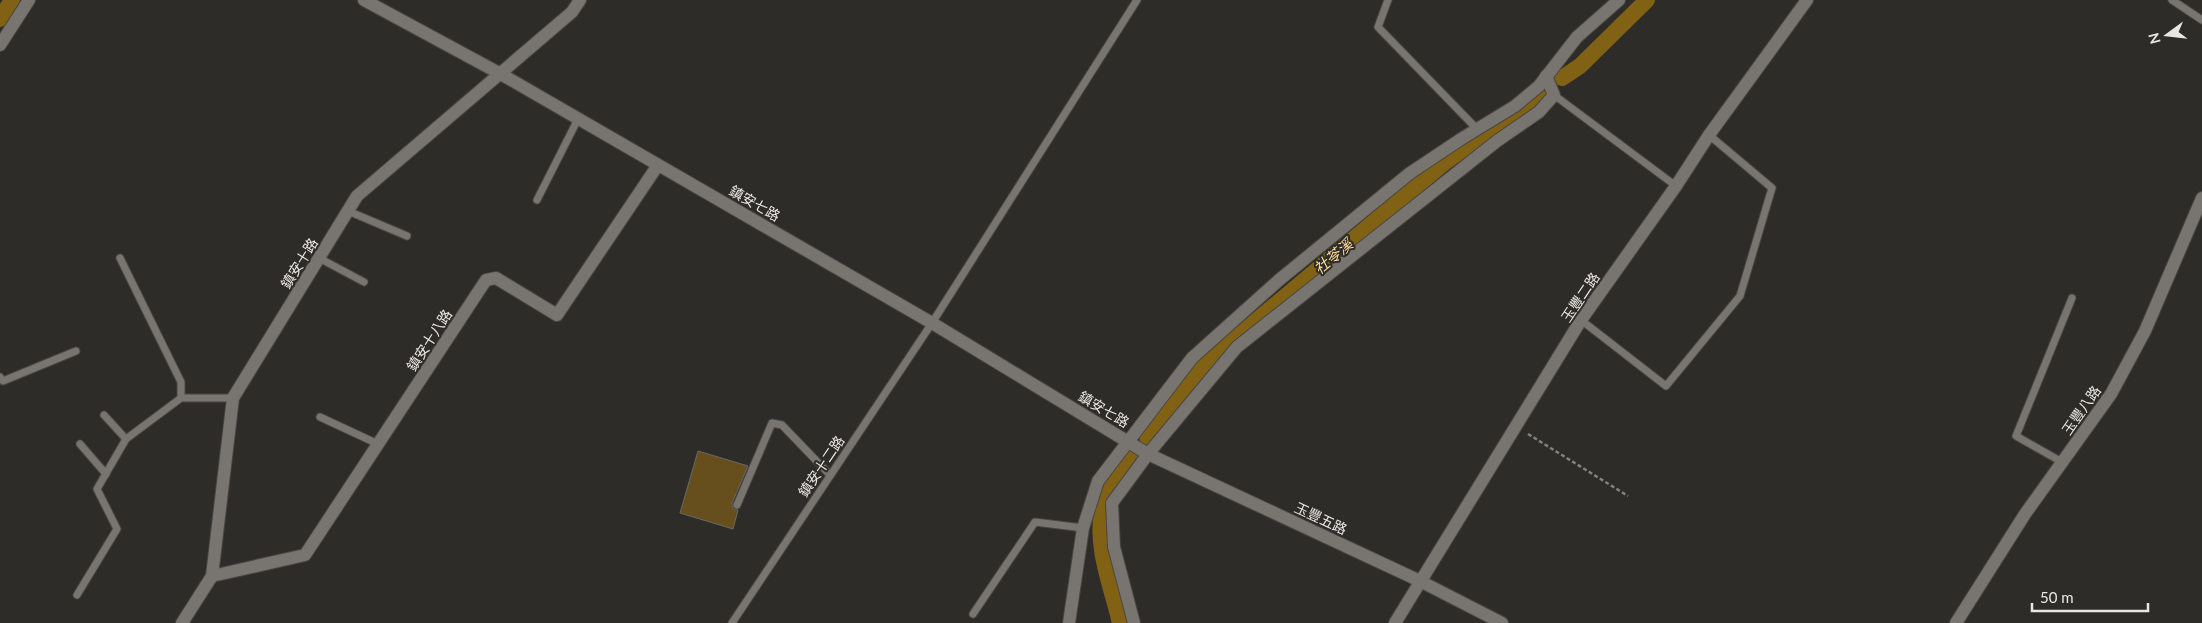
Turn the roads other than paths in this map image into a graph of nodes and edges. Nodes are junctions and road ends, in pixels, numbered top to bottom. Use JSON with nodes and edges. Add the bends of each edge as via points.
{"nodes":[{"id":1,"x":29,"y":0,"type":"edge"},
{"id":2,"x":364,"y":0,"type":"edge"},
{"id":3,"x":580,"y":0,"type":"edge"},
{"id":4,"x":1137,"y":0,"type":"edge"},
{"id":5,"x":1388,"y":0,"type":"edge"},
{"id":6,"x":1619,"y":0,"type":"edge"},
{"id":7,"x":1807,"y":0,"type":"edge"},
{"id":8,"x":2172,"y":0,"type":"edge"},
{"id":9,"x":2202,"y":20,"type":"edge"},
{"id":10,"x":0,"y":45,"type":"edge"},
{"id":11,"x":499,"y":73,"type":"junction"},
{"id":12,"x":1546,"y":76,"type":"junction"},
{"id":13,"x":1554,"y":95,"type":"junction"},
{"id":14,"x":578,"y":119,"type":"junction"},
{"id":15,"x":1477,"y":128,"type":"junction"},
{"id":16,"x":1709,"y":135,"type":"junction"},
{"id":17,"x":658,"y":165,"type":"junction"},
{"id":18,"x":1676,"y":186,"type":"junction"},
{"id":19,"x":2202,"y":198,"type":"edge"},
{"id":20,"x":537,"y":200,"type":"dead end"},
{"id":21,"x":348,"y":211,"type":"junction"},
{"id":22,"x":407,"y":236,"type":"dead end"},
{"id":23,"x":120,"y":258,"type":"dead end"},
{"id":24,"x":319,"y":258,"type":"junction"},
{"id":25,"x":364,"y":282,"type":"dead end"},
{"id":26,"x":2072,"y":298,"type":"dead end"},
{"id":27,"x":1581,"y":320,"type":"junction"},
{"id":28,"x":932,"y":323,"type":"junction"},
{"id":29,"x":76,"y":351,"type":"dead end"},
{"id":30,"x":0,"y":377,"type":"edge"},
{"id":31,"x":181,"y":398,"type":"junction"},
{"id":32,"x":233,"y":398,"type":"junction"},
{"id":33,"x":104,"y":415,"type":"dead end"},
{"id":34,"x":320,"y":417,"type":"dead end"},
{"id":35,"x":126,"y":439,"type":"junction"},
{"id":36,"x":1127,"y":440,"type":"junction"},
{"id":37,"x":80,"y":444,"type":"dead end"},
{"id":38,"x":378,"y":444,"type":"junction"},
{"id":39,"x":1148,"y":454,"type":"junction"},
{"id":40,"x":2062,"y":462,"type":"junction"},
{"id":41,"x":106,"y":474,"type":"junction"},
{"id":42,"x":830,"y":475,"type":"junction"},
{"id":43,"x":737,"y":505,"type":"dead end"},
{"id":44,"x":1084,"y":528,"type":"junction"},
{"id":45,"x":212,"y":576,"type":"junction"},
{"id":46,"x":1420,"y":581,"type":"junction"},
{"id":47,"x":77,"y":595,"type":"dead end"},
{"id":48,"x":973,"y":614,"type":"dead end"},
{"id":49,"x":182,"y":623,"type":"edge"},
{"id":50,"x":732,"y":623,"type":"edge"},
{"id":51,"x":1069,"y":623,"type":"edge"},
{"id":52,"x":1134,"y":623,"type":"edge"},
{"id":53,"x":1395,"y":623,"type":"edge"},
{"id":54,"x":1502,"y":623,"type":"edge"},
{"id":55,"x":1956,"y":623,"type":"edge"}],
"edges":[{"from":1,"to":10,"type":"street"},
{"from":2,"to":11,"type":"street","name":"鎮安七路"},
{"from":3,"to":11,"type":"street","name":"鎮安十路","via":[[572,12]]},
{"from":4,"to":28,"type":"lane","name":"鎮安十二路"},
{"from":5,"to":15,"type":"lane","via":[[1378,27]]},
{"from":6,"to":12,"type":"street","via":[[1577,37]]},
{"from":7,"to":16,"type":"street","name":"玉豐二路"},
{"from":8,"to":9,"type":"lane"},
{"from":11,"to":14,"type":"street","name":"鎮安七路"},
{"from":11,"to":21,"type":"street","name":"鎮安十路","via":[[357,196]]},
{"from":12,"to":13,"type":"street"},
{"from":12,"to":15,"type":"street","via":[[1516,106]]},
{"from":13,"to":18,"type":"lane"},
{"from":13,"to":39,"type":"street","via":[[1539,112],[1489,147],[1237,347]]},
{"from":14,"to":17,"type":"street","name":"鎮安七路"},
{"from":14,"to":20,"type":"lane"},
{"from":15,"to":36,"type":"street","via":[[1410,173],[1279,280],[1192,358]]},
{"from":16,"to":18,"type":"street","name":"玉豐二路"},
{"from":16,"to":27,"type":"lane","via":[[1772,188],[1740,296],[1666,386]]},
{"from":17,"to":28,"type":"street","name":"鎮安七路"},
{"from":17,"to":38,"type":"street","name":"鎮安十八路","via":[[557,314],[496,278],[486,280]]},
{"from":18,"to":27,"type":"street","name":"玉豐二路"},
{"from":19,"to":40,"type":"street","name":"玉豐八路","via":[[2140,339],[2111,394]]},
{"from":21,"to":22,"type":"lane"},
{"from":21,"to":24,"type":"street","name":"鎮安十路"},
{"from":23,"to":31,"type":"lane","via":[[181,382]]},
{"from":24,"to":25,"type":"lane"},
{"from":24,"to":32,"type":"street","name":"鎮安十路"},
{"from":26,"to":40,"type":"lane","via":[[2016,436]]},
{"from":27,"to":46,"type":"street","name":"玉豐二路"},
{"from":28,"to":36,"type":"street","name":"鎮安七路"},
{"from":28,"to":42,"type":"lane","name":"鎮安十二路"},
{"from":29,"to":30,"type":"lane","via":[[3,381]]},
{"from":31,"to":32,"type":"lane"},
{"from":31,"to":35,"type":"lane"},
{"from":32,"to":45,"type":"street","name":"鎮安十路"},
{"from":33,"to":35,"type":"lane"},
{"from":34,"to":38,"type":"lane"},
{"from":35,"to":41,"type":"lane"},
{"from":36,"to":39,"type":"street","name":"玉豐五路"},
{"from":36,"to":44,"type":"street","via":[[1098,481]]},
{"from":37,"to":41,"type":"lane"},
{"from":38,"to":45,"type":"street","name":"鎮安十八路","via":[[305,555]]},
{"from":39,"to":46,"type":"street","name":"玉豐五路"},
{"from":39,"to":52,"type":"street","via":[[1112,503],[1114,547]]},
{"from":40,"to":55,"type":"street","name":"玉豐八路"},
{"from":41,"to":47,"type":"lane","via":[[98,489],[117,529]]},
{"from":42,"to":43,"type":"lane","via":[[782,425],[772,423]]},
{"from":42,"to":50,"type":"lane","name":"鎮安十二路"},
{"from":44,"to":48,"type":"lane","via":[[1035,522]]},
{"from":44,"to":51,"type":"street"},
{"from":45,"to":49,"type":"street","name":"鎮安十路"},
{"from":46,"to":53,"type":"street","name":"玉豐二路"},
{"from":46,"to":54,"type":"street","name":"玉豐五路"}]}
